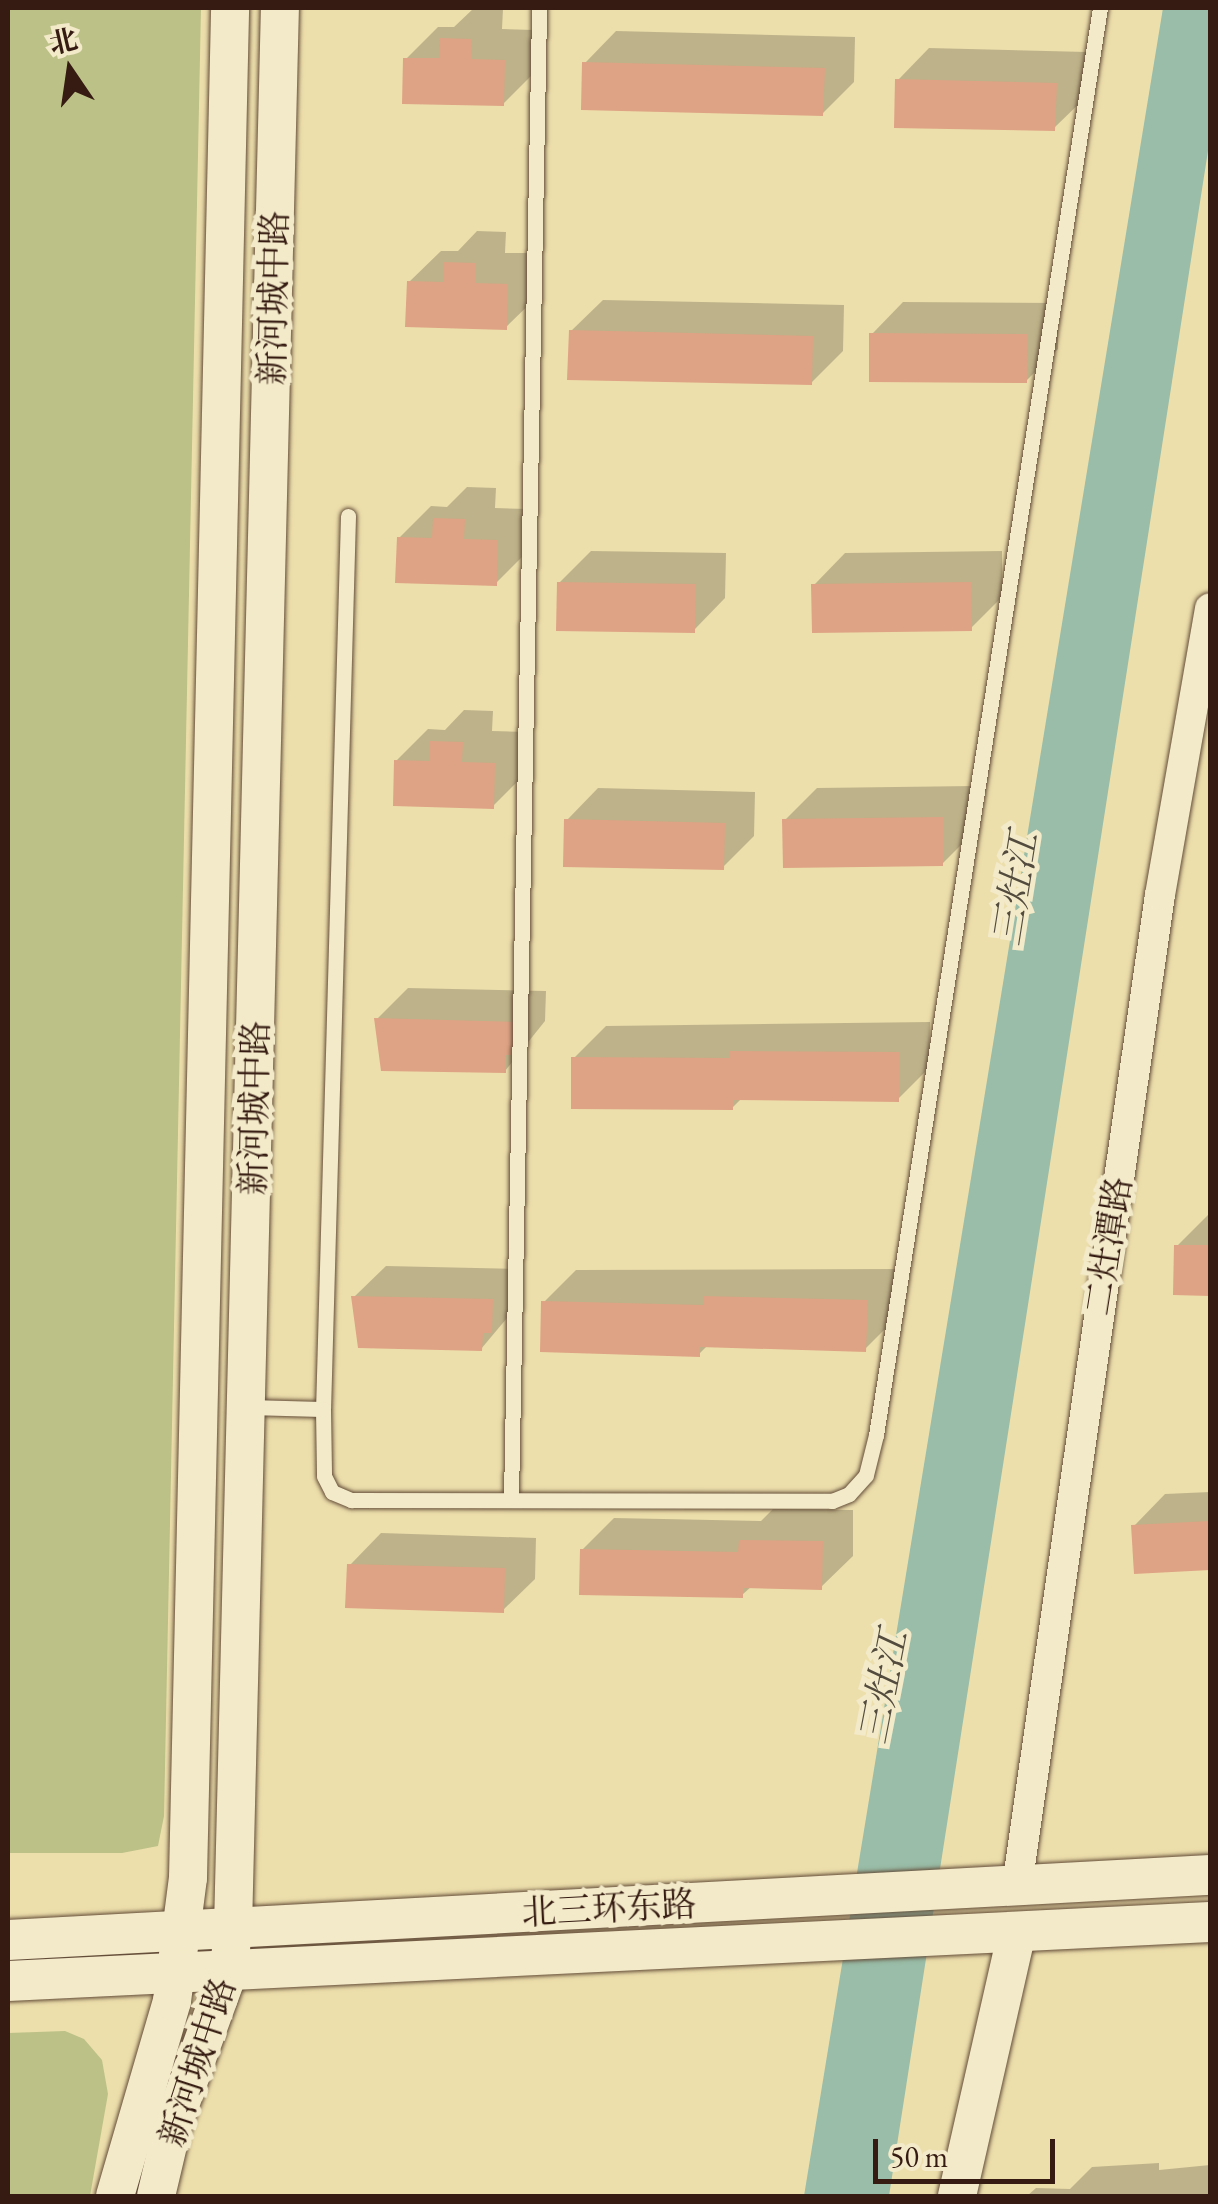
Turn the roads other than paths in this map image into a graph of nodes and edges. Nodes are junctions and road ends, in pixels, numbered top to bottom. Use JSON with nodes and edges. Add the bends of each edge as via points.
{"nodes":[{"id":1,"x":230,"y":8,"type":"edge"},
{"id":2,"x":280,"y":8,"type":"edge"},
{"id":3,"x":539,"y":8,"type":"edge"},
{"id":4,"x":1100,"y":8,"type":"edge"},
{"id":5,"x":348,"y":516,"type":"dead end"},
{"id":6,"x":1210,"y":608,"type":"edge"},
{"id":7,"x":247,"y":1407,"type":"junction"},
{"id":8,"x":323,"y":1409,"type":"junction"},
{"id":9,"x":511,"y":1498,"type":"junction"},
{"id":10,"x":1210,"y":1875,"type":"edge"},
{"id":11,"x":1017,"y":1886,"type":"junction"},
{"id":12,"x":1210,"y":1922,"type":"edge"},
{"id":13,"x":233,"y":1928,"type":"junction"},
{"id":14,"x":183,"y":1930,"type":"junction"},
{"id":15,"x":1017,"y":1932,"type":"junction"},
{"id":16,"x":8,"y":1940,"type":"edge"},
{"id":17,"x":229,"y":1970,"type":"junction"},
{"id":18,"x":178,"y":1972,"type":"junction"},
{"id":19,"x":8,"y":1981,"type":"edge"},
{"id":20,"x":115,"y":2196,"type":"edge"},
{"id":21,"x":156,"y":2196,"type":"edge"},
{"id":22,"x":958,"y":2196,"type":"edge"}],
"edges":[{"from":1,"to":14,"type":"street","name":"新河城中路"},
{"from":2,"to":7,"type":"street","name":"新河城中路"},
{"from":3,"to":9,"type":"lane"},
{"from":4,"to":9,"type":"lane","via":[[866,1474],[850,1494],[832,1501]]},
{"from":5,"to":8,"type":"lane"},
{"from":6,"to":11,"type":"street","name":"二灶潭路","via":[[1142,1013]]},
{"from":7,"to":8,"type":"lane"},
{"from":7,"to":13,"type":"street","name":"新河城中路"},
{"from":8,"to":9,"type":"lane","via":[[324,1476],[332,1492],[351,1500]]},
{"from":10,"to":11,"type":"main road","name":"北三环东路"},
{"from":11,"to":13,"type":"main road","name":"北三环东路"},
{"from":12,"to":15,"type":"main road","name":"北三环东路"},
{"from":13,"to":14,"type":"main road","name":"北三环东路"},
{"from":13,"to":17,"type":"street","name":"新河城中路"},
{"from":14,"to":16,"type":"main road","name":"北三环东路"},
{"from":14,"to":18,"type":"street","name":"新河城中路"},
{"from":15,"to":17,"type":"main road","name":"北三环东路"},
{"from":15,"to":22,"type":"street"},
{"from":17,"to":18,"type":"main road","name":"北三环东路"},
{"from":17,"to":21,"type":"street","name":"新河城中路","via":[[173,2124]]},
{"from":18,"to":19,"type":"main road","name":"北三环东路"},
{"from":18,"to":20,"type":"street","name":"新河城中路"}]}
